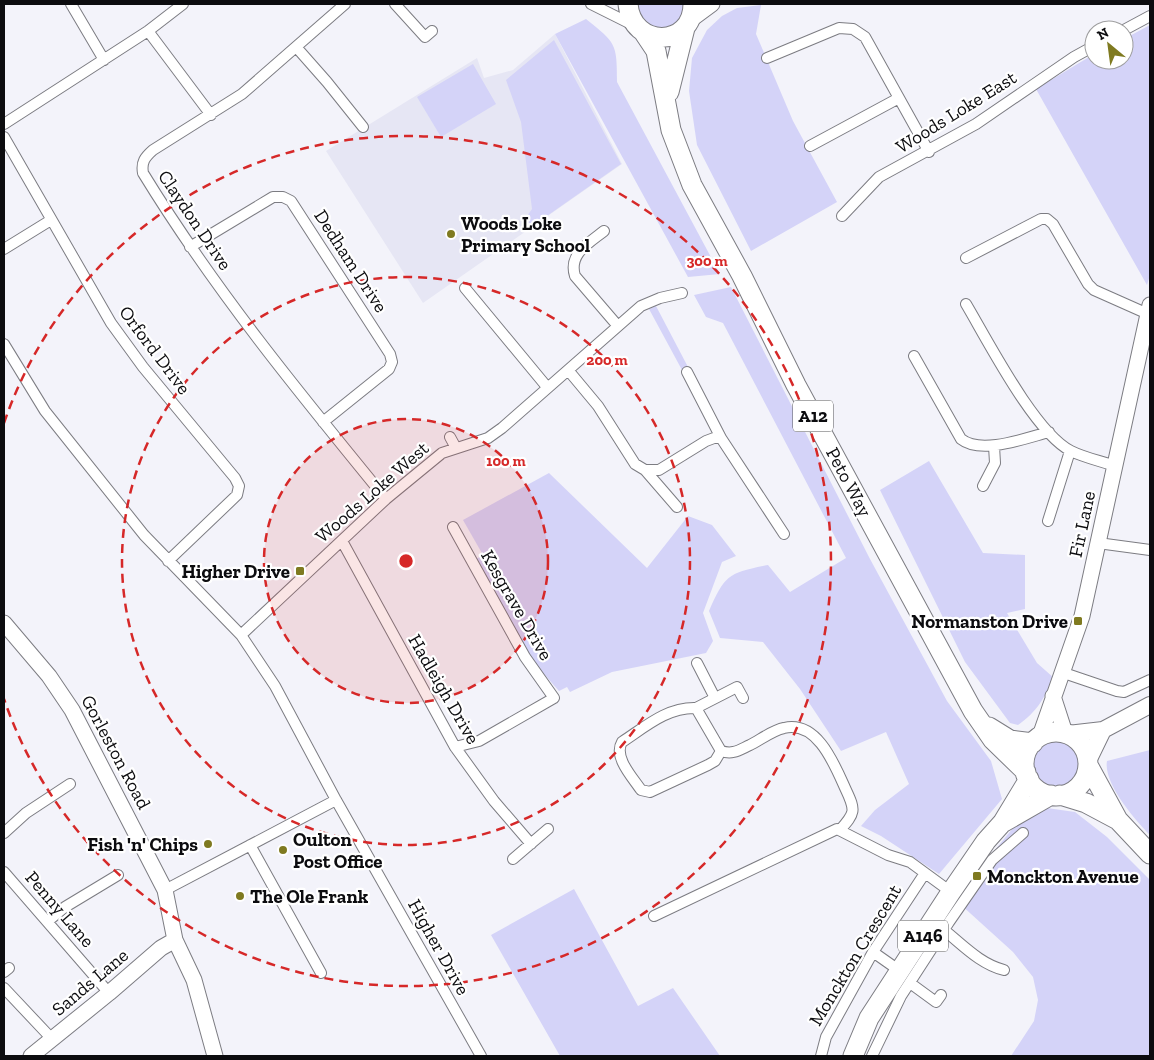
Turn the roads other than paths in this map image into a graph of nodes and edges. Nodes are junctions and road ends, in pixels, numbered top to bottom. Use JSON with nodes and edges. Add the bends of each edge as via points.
{"nodes":[{"id":1,"x":72,"y":4,"type":"edge"},
{"id":2,"x":183,"y":4,"type":"edge"},
{"id":3,"x":345,"y":4,"type":"edge"},
{"id":4,"x":395,"y":4,"type":"edge"},
{"id":5,"x":593,"y":4,"type":"edge"},
{"id":6,"x":610,"y":4,"type":"edge"},
{"id":7,"x":628,"y":4,"type":"edge"},
{"id":8,"x":712,"y":4,"type":"edge"},
{"id":9,"x":1150,"y":16,"type":"edge"},
{"id":10,"x":689,"y":18,"type":"edge"},
{"id":11,"x":1134,"y":25,"type":"edge"},
{"id":12,"x":640,"y":30,"type":"junction"},
{"id":13,"x":148,"y":31,"type":"junction"},
{"id":14,"x":432,"y":31,"type":"dead end"},
{"id":15,"x":297,"y":48,"type":"junction"},
{"id":16,"x":1084,"y":52,"type":"edge"},
{"id":17,"x":767,"y":58,"type":"dead end"},
{"id":18,"x":104,"y":60,"type":"junction"},
{"id":19,"x":899,"y":98,"type":"junction"},
{"id":20,"x":667,"y":103,"type":"junction"},
{"id":21,"x":211,"y":115,"type":"junction"},
{"id":22,"x":4,"y":124,"type":"edge"},
{"id":23,"x":363,"y":127,"type":"dead end"},
{"id":24,"x":4,"y":136,"type":"edge"},
{"id":25,"x":810,"y":146,"type":"dead end"},
{"id":26,"x":929,"y":152,"type":"junction"},
{"id":27,"x":842,"y":216,"type":"dead end"},
{"id":28,"x":51,"y":220,"type":"junction"},
{"id":29,"x":604,"y":230,"type":"dead end"},
{"id":30,"x":190,"y":247,"type":"junction"},
{"id":31,"x":4,"y":249,"type":"edge"},
{"id":32,"x":966,"y":258,"type":"dead end"},
{"id":33,"x":465,"y":288,"type":"dead end"},
{"id":34,"x":682,"y":293,"type":"dead end"},
{"id":35,"x":966,"y":304,"type":"dead end"},
{"id":36,"x":1149,"y":309,"type":"edge"},
{"id":37,"x":617,"y":325,"type":"junction"},
{"id":38,"x":4,"y":344,"type":"edge"},
{"id":39,"x":914,"y":356,"type":"dead end"},
{"id":40,"x":1144,"y":357,"type":"edge"},
{"id":41,"x":568,"y":370,"type":"junction"},
{"id":42,"x":687,"y":372,"type":"dead end"},
{"id":43,"x":547,"y":387,"type":"junction"},
{"id":44,"x":323,"y":422,"type":"junction"},
{"id":45,"x":1048,"y":432,"type":"junction"},
{"id":46,"x":450,"y":437,"type":"dead end"},
{"id":47,"x":721,"y":438,"type":"junction"},
{"id":48,"x":994,"y":446,"type":"junction"},
{"id":49,"x":456,"y":448,"type":"junction"},
{"id":50,"x":1070,"y":450,"type":"junction"},
{"id":51,"x":1115,"y":466,"type":"junction"},
{"id":52,"x":645,"y":470,"type":"junction"},
{"id":53,"x":983,"y":486,"type":"dead end"},
{"id":54,"x":386,"y":499,"type":"junction"},
{"id":55,"x":677,"y":507,"type":"dead end"},
{"id":56,"x":1048,"y":521,"type":"dead end"},
{"id":57,"x":453,"y":527,"type":"dead end"},
{"id":58,"x":784,"y":534,"type":"dead end"},
{"id":59,"x":342,"y":541,"type":"junction"},
{"id":60,"x":1098,"y":543,"type":"junction"},
{"id":61,"x":1150,"y":550,"type":"edge"},
{"id":62,"x":168,"y":561,"type":"junction"},
{"id":63,"x":4,"y":622,"type":"edge"},
{"id":64,"x":242,"y":635,"type":"junction"},
{"id":65,"x":697,"y":663,"type":"dead end"},
{"id":66,"x":1061,"y":672,"type":"junction"},
{"id":67,"x":1150,"y":680,"type":"edge"},
{"id":68,"x":1053,"y":696,"type":"junction"},
{"id":69,"x":715,"y":698,"type":"junction"},
{"id":70,"x":743,"y":698,"type":"dead end"},
{"id":71,"x":1150,"y":705,"type":"edge"},
{"id":72,"x":696,"y":708,"type":"junction"},
{"id":73,"x":980,"y":721,"type":"junction"},
{"id":74,"x":1104,"y":730,"type":"junction"},
{"id":75,"x":1066,"y":733,"type":"junction"},
{"id":76,"x":1036,"y":739,"type":"junction"},
{"id":77,"x":455,"y":747,"type":"junction"},
{"id":78,"x":722,"y":751,"type":"junction"},
{"id":79,"x":1088,"y":763,"type":"junction"},
{"id":80,"x":1027,"y":776,"type":"junction"},
{"id":81,"x":70,"y":784,"type":"dead end"},
{"id":82,"x":1055,"y":795,"type":"junction"},
{"id":83,"x":336,"y":800,"type":"junction"},
{"id":84,"x":1118,"y":820,"type":"junction"},
{"id":85,"x":1003,"y":822,"type":"junction"},
{"id":86,"x":548,"y":829,"type":"dead end"},
{"id":87,"x":840,"y":830,"type":"junction"},
{"id":88,"x":4,"y":833,"type":"edge"},
{"id":89,"x":1023,"y":833,"type":"dead end"},
{"id":90,"x":531,"y":844,"type":"junction"},
{"id":91,"x":250,"y":845,"type":"junction"},
{"id":92,"x":1150,"y":854,"type":"edge"},
{"id":93,"x":513,"y":859,"type":"dead end"},
{"id":94,"x":4,"y":872,"type":"edge"},
{"id":95,"x":925,"y":873,"type":"junction"},
{"id":96,"x":118,"y":876,"type":"dead end"},
{"id":97,"x":165,"y":890,"type":"junction"},
{"id":98,"x":951,"y":892,"type":"junction"},
{"id":99,"x":654,"y":916,"type":"dead end"},
{"id":100,"x":48,"y":922,"type":"junction"},
{"id":101,"x":944,"y":930,"type":"junction"},
{"id":102,"x":175,"y":940,"type":"junction"},
{"id":103,"x":873,"y":952,"type":"junction"},
{"id":104,"x":1004,"y":970,"type":"dead end"},
{"id":105,"x":321,"y":973,"type":"dead end"},
{"id":106,"x":905,"y":977,"type":"junction"},
{"id":107,"x":4,"y":988,"type":"edge"},
{"id":108,"x":110,"y":993,"type":"junction"},
{"id":109,"x":942,"y":995,"type":"dead end"},
{"id":110,"x":890,"y":1000,"type":"junction"},
{"id":111,"x":52,"y":1040,"type":"junction"},
{"id":112,"x":31,"y":1056,"type":"edge"},
{"id":113,"x":215,"y":1056,"type":"edge"},
{"id":114,"x":481,"y":1056,"type":"edge"},
{"id":115,"x":821,"y":1056,"type":"edge"},
{"id":116,"x":854,"y":1056,"type":"edge"},
{"id":117,"x":872,"y":1056,"type":"edge"}],
"edges":[{"from":1,"to":18,"type":"street"},
{"from":2,"to":13,"type":"street"},
{"from":3,"to":15,"type":"street","name":"Claydon Drive"},
{"from":4,"to":14,"type":"street","via":[[425,37]]},
{"from":5,"to":6,"type":"street"},
{"from":5,"to":12,"type":"street"},
{"from":7,"to":12,"type":"highway","name":"Peto Way","via":[[632,20]]},
{"from":8,"to":10,"type":"street"},
{"from":9,"to":11,"type":"street"},
{"from":10,"to":12,"type":"highway","via":[[670,37],[652,37]]},
{"from":10,"to":20,"type":"highway","name":"Peto Way","number":"A12","via":[[670,79]]},
{"from":12,"to":20,"type":"highway","name":"Peto Way","number":"A12","via":[[656,51]]},
{"from":13,"to":18,"type":"street"},
{"from":13,"to":21,"type":"street"},
{"from":15,"to":21,"type":"street","name":"Claydon Drive"},
{"from":15,"to":23,"type":"street"},
{"from":16,"to":26,"type":"street","name":"Woods Loke East"},
{"from":17,"to":19,"type":"street","via":[[839,28],[853,29],[865,37]]},
{"from":18,"to":22,"type":"street"},
{"from":19,"to":25,"type":"street"},
{"from":19,"to":26,"type":"street"},
{"from":20,"to":73,"type":"highway","name":"Peto Way","number":"A12","via":[[676,147],[692,185],[796,384]]},
{"from":21,"to":30,"type":"street","name":"Claydon Drive","via":[[153,150],[142,165],[142,173]]},
{"from":24,"to":28,"type":"street","name":"Orford Drive"},
{"from":26,"to":27,"type":"street","name":"Woods Loke East","via":[[880,177]]},
{"from":28,"to":31,"type":"street"},
{"from":28,"to":62,"type":"street","name":"Orford Drive","via":[[111,323],[143,367],[236,478],[239,486],[237,494]]},
{"from":29,"to":37,"type":"street","via":[[578,253],[573,260],[573,268],[575,276]]},
{"from":30,"to":44,"type":"street","name":"Claydon Drive"},
{"from":30,"to":44,"type":"street","name":"Dedham Drive","via":[[273,196],[291,201],[390,354],[392,362],[389,369]]},
{"from":32,"to":36,"type":"street","via":[[1041,219],[1047,219],[1094,290]]},
{"from":33,"to":43,"type":"street"},
{"from":34,"to":37,"type":"street","name":"Woods Loke West","via":[[641,306]]},
{"from":35,"to":45,"type":"street","via":[[1031,411]]},
{"from":36,"to":40,"type":"street","name":"Fir Lane"},
{"from":37,"to":41,"type":"street","name":"Woods Loke West"},
{"from":38,"to":62,"type":"street","name":"Higher Drive","via":[[45,412]]},
{"from":39,"to":48,"type":"street","via":[[961,439],[971,444]]},
{"from":40,"to":51,"type":"street","name":"Fir Lane"},
{"from":41,"to":43,"type":"street","name":"Woods Loke West"},
{"from":41,"to":52,"type":"street","via":[[598,406],[635,464]]},
{"from":42,"to":47,"type":"street"},
{"from":43,"to":49,"type":"street","name":"Woods Loke West","via":[[488,438]]},
{"from":44,"to":54,"type":"street","name":"Claydon Drive"},
{"from":45,"to":48,"type":"street"},
{"from":45,"to":50,"type":"street"},
{"from":46,"to":49,"type":"street"},
{"from":47,"to":52,"type":"street","via":[[706,441],[659,470]]},
{"from":47,"to":58,"type":"street"},
{"from":48,"to":53,"type":"street","via":[[995,463]]},
{"from":49,"to":54,"type":"street","name":"Woods Loke West","via":[[442,453]]},
{"from":50,"to":51,"type":"street"},
{"from":50,"to":56,"type":"street"},
{"from":51,"to":60,"type":"street","name":"Fir Lane"},
{"from":52,"to":55,"type":"street"},
{"from":54,"to":59,"type":"street","name":"Woods Loke West"},
{"from":57,"to":77,"type":"street","name":"Kesgrave Drive","via":[[526,657],[559,696],[479,741]]},
{"from":59,"to":64,"type":"street","name":"Woods Loke West"},
{"from":59,"to":77,"type":"street","name":"Hadleigh Drive"},
{"from":60,"to":61,"type":"street"},
{"from":60,"to":66,"type":"street","name":"Fir Lane","via":[[1082,616]]},
{"from":62,"to":64,"type":"street","name":"Higher Drive"},
{"from":63,"to":97,"type":"street","name":"Gorleston Road","via":[[40,664],[72,710]]},
{"from":64,"to":83,"type":"street","name":"Higher Drive","via":[[275,686]]},
{"from":65,"to":69,"type":"street"},
{"from":66,"to":67,"type":"street","via":[[1124,692]]},
{"from":66,"to":68,"type":"street","name":"Fir Lane"},
{"from":68,"to":75,"type":"street"},
{"from":68,"to":76,"type":"street","name":"Fir Lane"},
{"from":69,"to":70,"type":"street","via":[[737,687]]},
{"from":69,"to":72,"type":"street"},
{"from":71,"to":74,"type":"main road"},
{"from":72,"to":78,"type":"street"},
{"from":72,"to":78,"type":"street","via":[[682,707],[668,712],[622,742],[618,748],[640,793],[650,792],[708,765]]},
{"from":73,"to":76,"type":"highway","name":"Peto Way","number":"A12","via":[[1010,740]]},
{"from":73,"to":80,"type":"highway","name":"Peto Way","number":"A12"},
{"from":74,"to":75,"type":"main road"},
{"from":74,"to":79,"type":"main road"},
{"from":75,"to":76,"type":"highway","via":[[1048,733]]},
{"from":75,"to":79,"type":"highway","via":[[1082,744]]},
{"from":76,"to":80,"type":"highway","via":[[1025,756]]},
{"from":77,"to":90,"type":"street","name":"Hadleigh Drive","via":[[494,801]]},
{"from":78,"to":87,"type":"street","via":[[734,753],[783,728],[806,730],[828,754],[854,805],[852,816]]},
{"from":79,"to":82,"type":"highway","via":[[1082,782],[1076,788]]},
{"from":79,"to":84,"type":"highway"},
{"from":80,"to":82,"type":"highway","via":[[1038,790]]},
{"from":80,"to":85,"type":"highway","number":"A146"},
{"from":81,"to":88,"type":"street","via":[[26,813]]},
{"from":82,"to":84,"type":"highway","via":[[1086,803]]},
{"from":82,"to":85,"type":"highway","number":"A146"},
{"from":83,"to":91,"type":"street"},
{"from":83,"to":114,"type":"street","name":"Higher Drive"},
{"from":84,"to":92,"type":"highway"},
{"from":85,"to":98,"type":"highway","number":"A146"},
{"from":86,"to":90,"type":"street"},
{"from":87,"to":95,"type":"street","via":[[888,855],[910,862]]},
{"from":87,"to":99,"type":"street","via":[[827,833]]},
{"from":89,"to":101,"type":"street","via":[[992,860]]},
{"from":90,"to":93,"type":"street"},
{"from":91,"to":97,"type":"street"},
{"from":91,"to":105,"type":"street"},
{"from":94,"to":100,"type":"street","name":"Penny Lane"},
{"from":95,"to":98,"type":"street"},
{"from":95,"to":103,"type":"street","name":"Monckton Crescent"},
{"from":96,"to":100,"type":"street","via":[[66,907]]},
{"from":97,"to":102,"type":"street","name":"Gorleston Road"},
{"from":98,"to":106,"type":"highway","number":"A146"},
{"from":100,"to":108,"type":"street","name":"Penny Lane"},
{"from":101,"to":104,"type":"street","via":[[975,957]]},
{"from":101,"to":106,"type":"street"},
{"from":102,"to":108,"type":"street","name":"Sands Lane","via":[[161,948]]},
{"from":102,"to":113,"type":"street","name":"Gorleston Road","via":[[194,980]]},
{"from":103,"to":106,"type":"street"},
{"from":103,"to":115,"type":"street","name":"Monckton Crescent","via":[[826,1037]]},
{"from":106,"to":109,"type":"street","via":[[936,1002]]},
{"from":106,"to":110,"type":"highway","number":"A146"},
{"from":107,"to":111,"type":"street"},
{"from":108,"to":111,"type":"street","name":"Sands Lane"},
{"from":110,"to":116,"type":"highway","number":"A146","via":[[869,1018]]},
{"from":110,"to":117,"type":"street"},
{"from":111,"to":112,"type":"street","name":"Sands Lane"}]}
